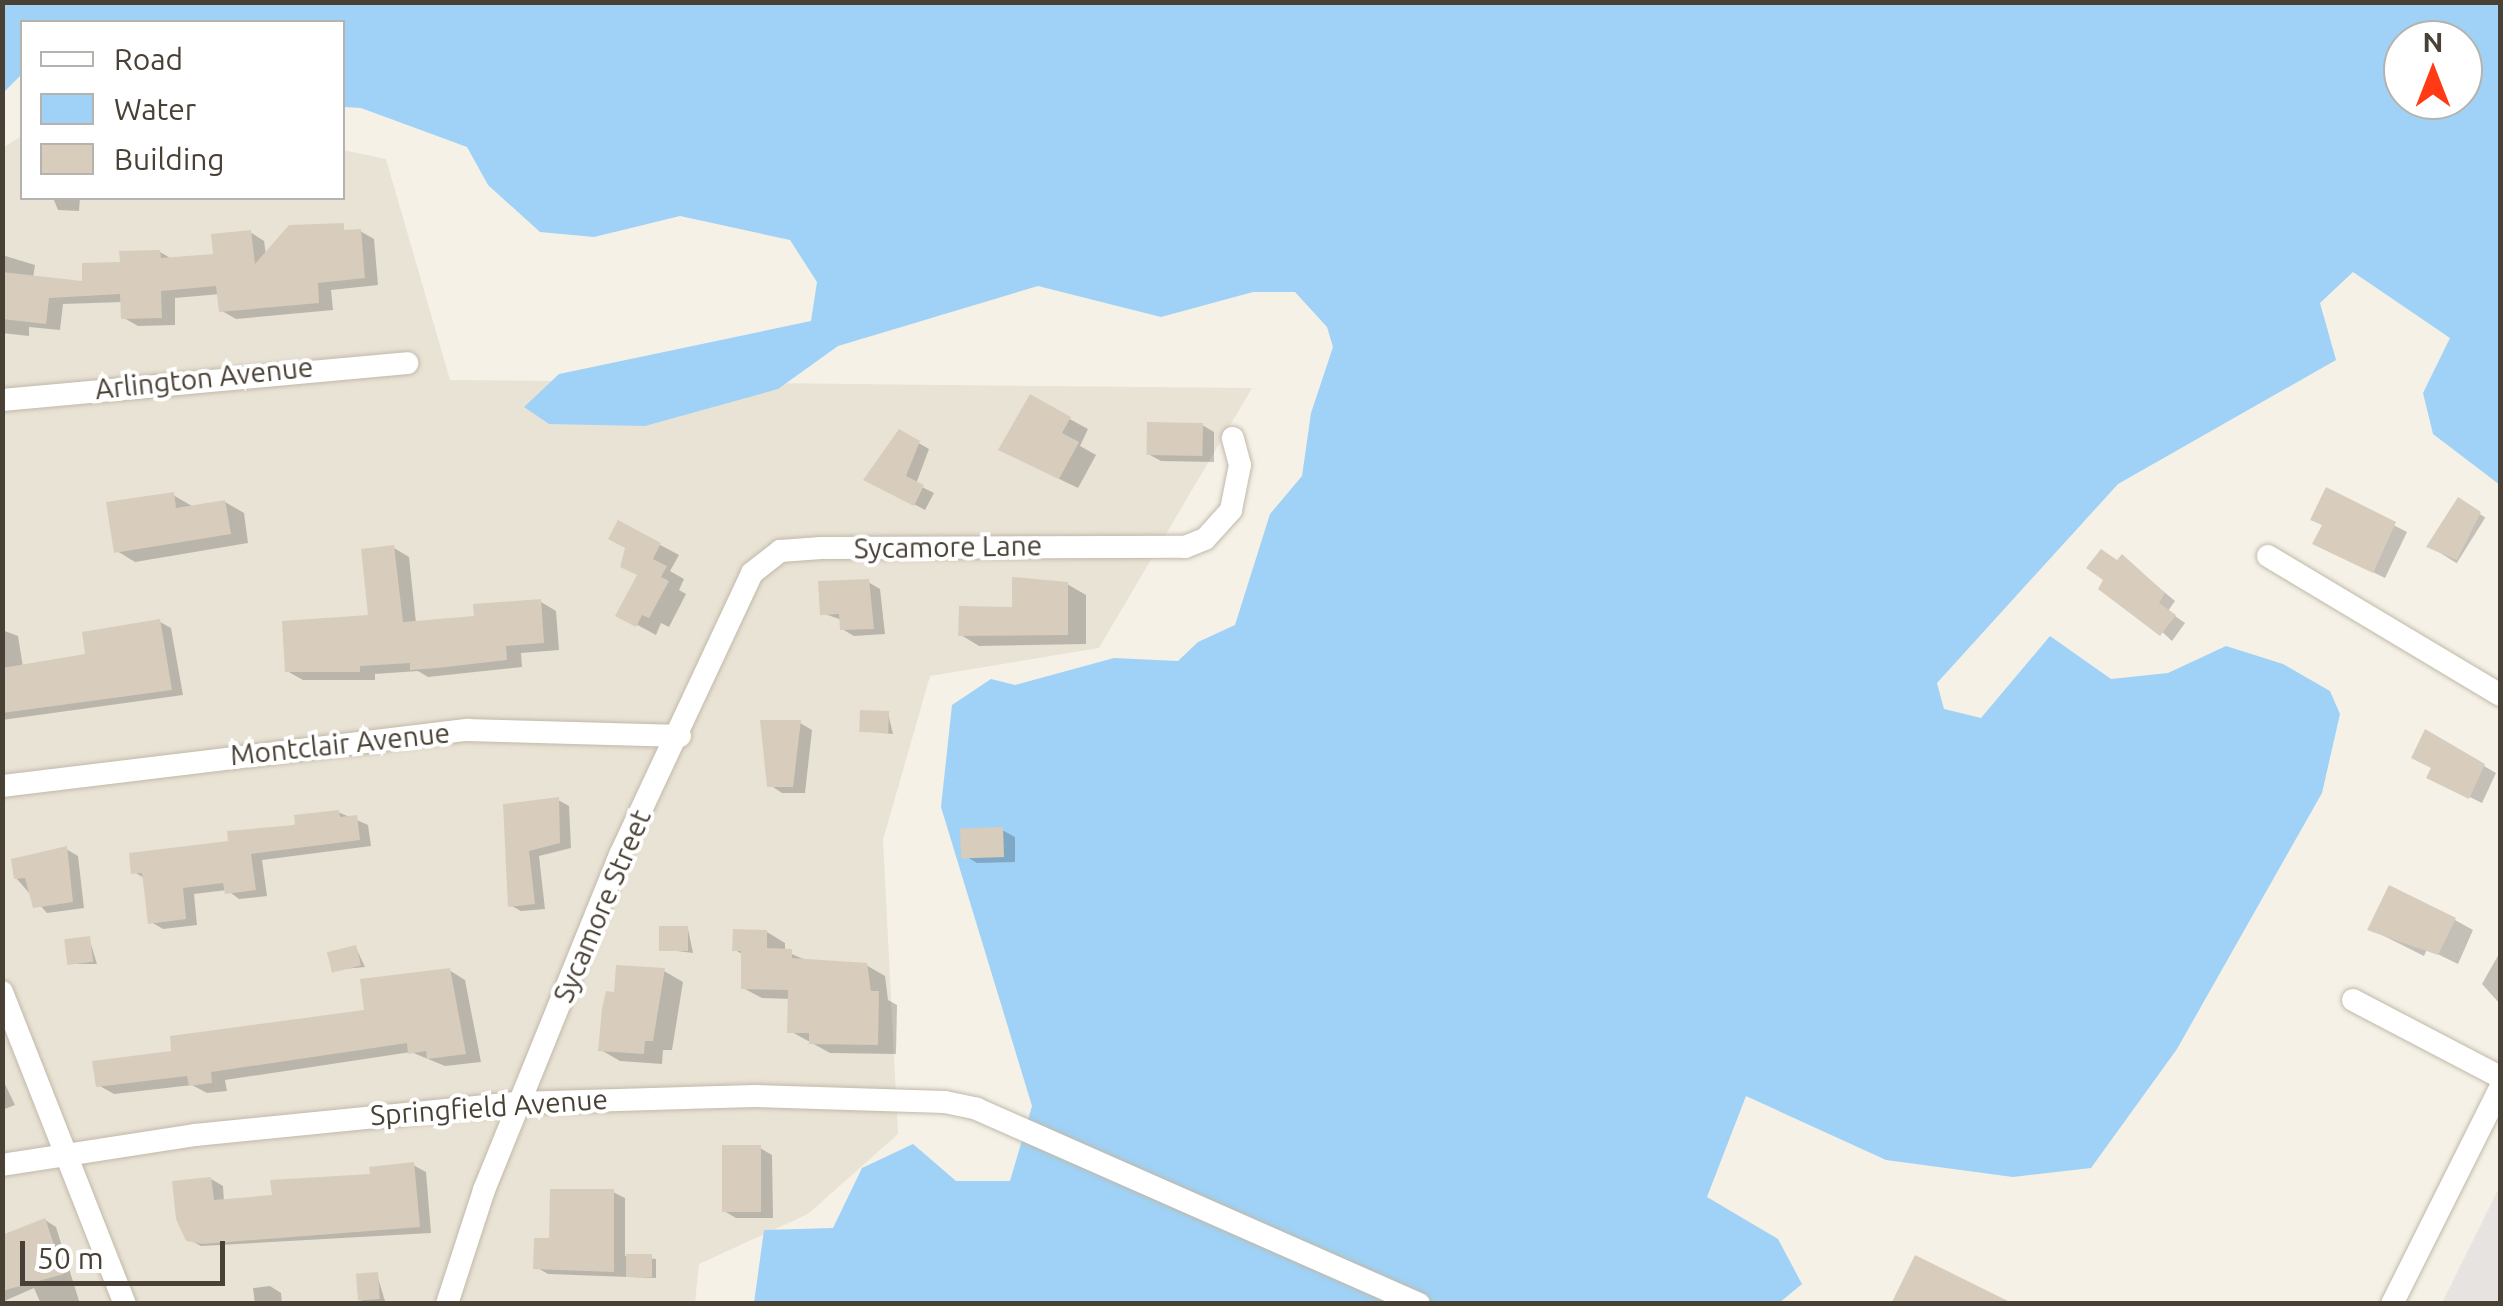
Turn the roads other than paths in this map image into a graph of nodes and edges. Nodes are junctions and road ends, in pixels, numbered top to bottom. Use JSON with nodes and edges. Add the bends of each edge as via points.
{"nodes":[{"id":1,"x":407,"y":363,"type":"dead end"},
{"id":2,"x":2,"y":400,"type":"edge"},
{"id":3,"x":1233,"y":438,"type":"dead end"},
{"id":4,"x":804,"y":550,"type":"joint"},
{"id":5,"x":2268,"y":556,"type":"dead end"},
{"id":6,"x":2500,"y":695,"type":"edge"},
{"id":7,"x":680,"y":736,"type":"junction"},
{"id":8,"x":2,"y":786,"type":"edge"},
{"id":9,"x":2,"y":992,"type":"edge"},
{"id":10,"x":2353,"y":1000,"type":"dead end"},
{"id":11,"x":2500,"y":1076,"type":"edge"},
{"id":12,"x":2500,"y":1088,"type":"edge"},
{"id":13,"x":518,"y":1104,"type":"junction"},
{"id":14,"x":66,"y":1154,"type":"junction"},
{"id":15,"x":2,"y":1165,"type":"edge"},
{"id":16,"x":125,"y":1304,"type":"edge"},
{"id":17,"x":448,"y":1304,"type":"edge"},
{"id":18,"x":1419,"y":1304,"type":"edge"},
{"id":19,"x":2392,"y":1304,"type":"edge"}],
"edges":[{"from":1,"to":2,"type":"street","name":"Arlington Avenue"},
{"from":3,"to":4,"type":"street","name":"Sycamore Lane","via":[[1238,492],[1205,538],[1175,548]]},
{"from":4,"to":7,"type":"street","name":"Sycamore Street","via":[[780,551],[752,572]]},
{"from":5,"to":6,"type":"street"},
{"from":7,"to":8,"type":"street","name":"Montclair Avenue","via":[[468,730]]},
{"from":7,"to":13,"type":"street","name":"Sycamore Street","via":[[620,854]]},
{"from":9,"to":14,"type":"street"},
{"from":10,"to":11,"type":"street"},
{"from":12,"to":19,"type":"street"},
{"from":13,"to":14,"type":"street","name":"Springfield Avenue","via":[[366,1115]]},
{"from":13,"to":17,"type":"street","name":"Sycamore Street"},
{"from":13,"to":18,"type":"street","name":"Springfield Avenue","via":[[755,1096],[977,1109]]},
{"from":14,"to":15,"type":"street","name":"Springfield Avenue"},
{"from":14,"to":16,"type":"street"}]}
